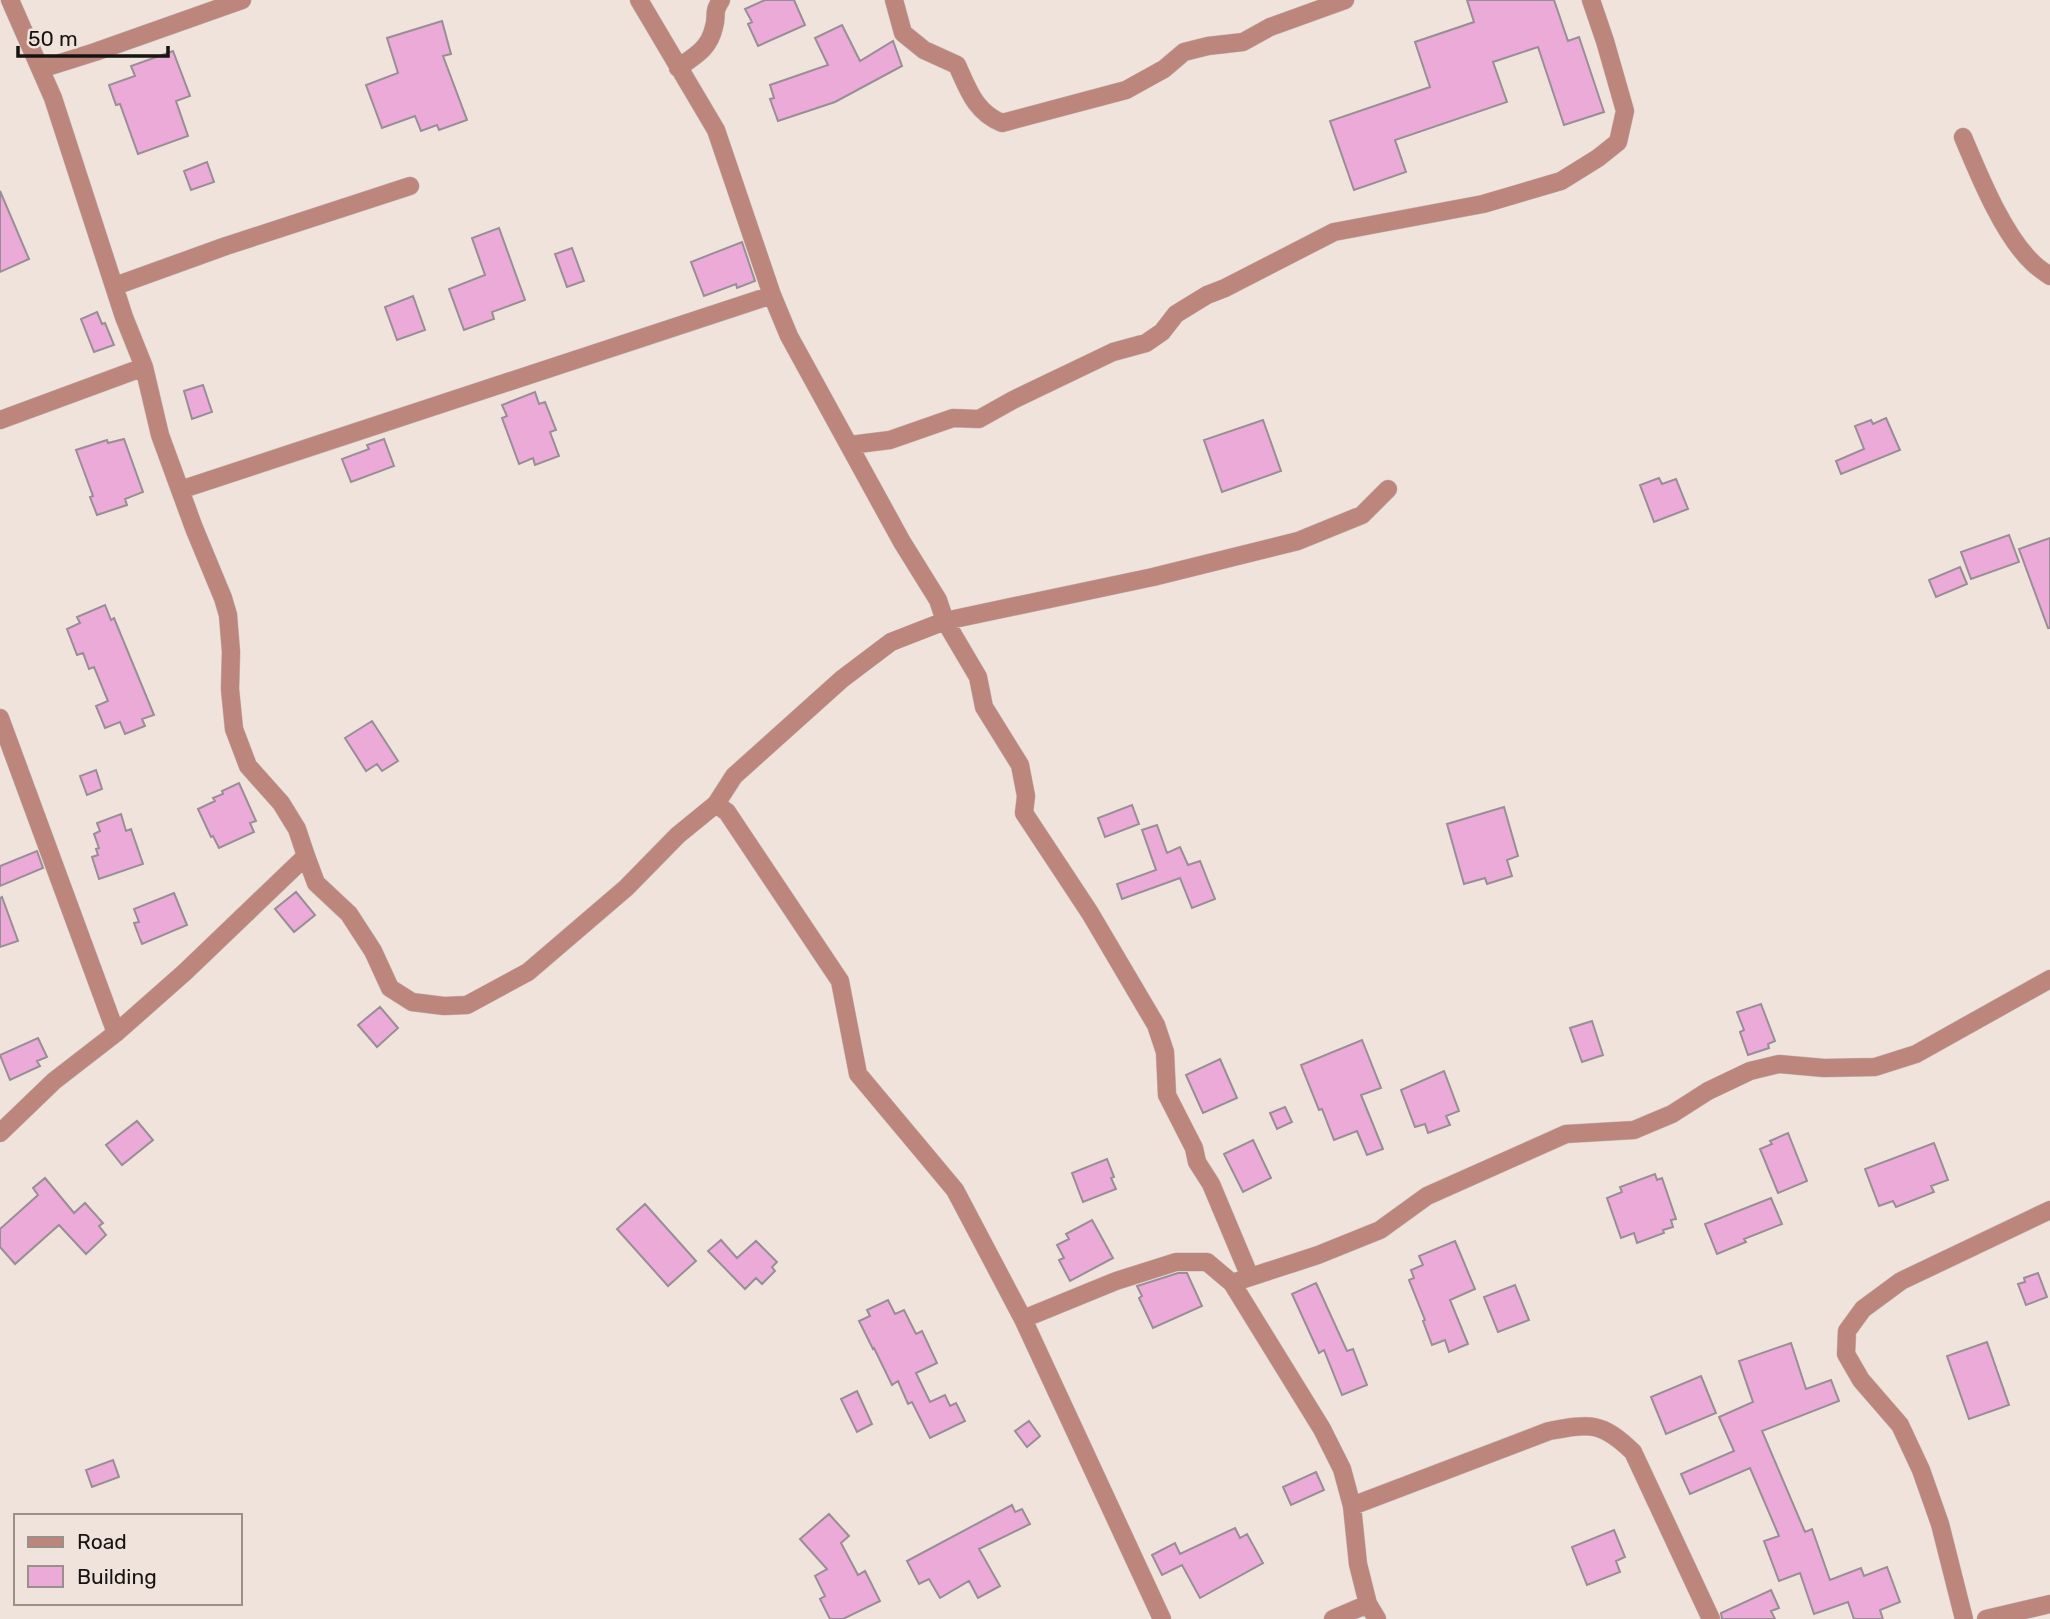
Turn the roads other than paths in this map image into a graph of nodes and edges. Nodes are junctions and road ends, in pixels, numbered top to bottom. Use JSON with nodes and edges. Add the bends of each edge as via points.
{"nodes":[{"id":1,"x":10,"y":0,"type":"edge"},
{"id":2,"x":242,"y":0,"type":"edge"},
{"id":3,"x":639,"y":0,"type":"edge"},
{"id":4,"x":721,"y":0,"type":"edge"},
{"id":5,"x":894,"y":0,"type":"edge"},
{"id":6,"x":1345,"y":0,"type":"edge"},
{"id":7,"x":1591,"y":0,"type":"edge"},
{"id":8,"x":678,"y":68,"type":"junction"},
{"id":9,"x":41,"y":69,"type":"junction"},
{"id":10,"x":1963,"y":137,"type":"dead end"},
{"id":11,"x":410,"y":186,"type":"dead end"},
{"id":12,"x":2050,"y":276,"type":"edge"},
{"id":13,"x":115,"y":286,"type":"junction"},
{"id":14,"x":772,"y":295,"type":"junction"},
{"id":15,"x":144,"y":367,"type":"junction"},
{"id":16,"x":0,"y":420,"type":"edge"},
{"id":17,"x":849,"y":446,"type":"junction"},
{"id":18,"x":1388,"y":488,"type":"dead end"},
{"id":19,"x":180,"y":490,"type":"junction"},
{"id":20,"x":945,"y":621,"type":"junction"},
{"id":21,"x":0,"y":718,"type":"edge"},
{"id":22,"x":716,"y":803,"type":"junction"},
{"id":23,"x":306,"y":856,"type":"junction"},
{"id":24,"x":2050,"y":979,"type":"edge"},
{"id":25,"x":116,"y":1033,"type":"junction"},
{"id":26,"x":0,"y":1133,"type":"edge"},
{"id":27,"x":2050,"y":1210,"type":"edge"},
{"id":28,"x":1250,"y":1277,"type":"junction"},
{"id":29,"x":1232,"y":1283,"type":"junction"},
{"id":30,"x":1023,"y":1319,"type":"junction"},
{"id":31,"x":1352,"y":1506,"type":"junction"},
{"id":32,"x":2050,"y":1604,"type":"edge"},
{"id":33,"x":1372,"y":1612,"type":"edge"},
{"id":34,"x":1162,"y":1619,"type":"edge"},
{"id":35,"x":1334,"y":1619,"type":"edge"},
{"id":36,"x":1711,"y":1619,"type":"edge"},
{"id":37,"x":1964,"y":1619,"type":"edge"},
{"id":38,"x":1986,"y":1619,"type":"edge"}],
"edges":[{"from":1,"to":9,"type":"street"},
{"from":2,"to":9,"type":"street"},
{"from":3,"to":8,"type":"street"},
{"from":4,"to":8,"type":"street","via":[[708,46]]},
{"from":5,"to":6,"type":"street","via":[[903,33],[924,50],[957,65],[972,98],[988,117],[1002,123],[1126,90],[1184,52],[1243,42],[1270,27]]},
{"from":7,"to":17,"type":"street","via":[[1625,111],[1618,142],[1561,181],[1483,204],[1334,232],[1207,295],[1176,314],[1146,343],[1104,357],[979,419],[953,418],[890,439]]},
{"from":8,"to":14,"type":"street","via":[[716,130]]},
{"from":9,"to":13,"type":"street"},
{"from":10,"to":12,"type":"street","via":[[2014,239],[2031,262]]},
{"from":11,"to":13,"type":"street"},
{"from":13,"to":15,"type":"street"},
{"from":14,"to":17,"type":"street"},
{"from":14,"to":19,"type":"street"},
{"from":15,"to":16,"type":"street"},
{"from":15,"to":19,"type":"street","via":[[160,435]]},
{"from":17,"to":20,"type":"street"},
{"from":18,"to":20,"type":"street","via":[[1362,515],[1298,541]]},
{"from":19,"to":23,"type":"street","via":[[228,615],[234,729],[248,766],[281,803]]},
{"from":20,"to":22,"type":"street","via":[[891,642],[842,679],[734,776]]},
{"from":20,"to":28,"type":"street","via":[[978,677],[985,707],[1020,765],[1024,813],[1156,1025],[1166,1052],[1167,1096]]},
{"from":21,"to":25,"type":"street"},
{"from":22,"to":23,"type":"street","via":[[528,972],[467,1005],[412,1002],[390,988],[373,950],[349,914],[316,883]]},
{"from":22,"to":30,"type":"street","via":[[727,812],[840,981],[859,1074],[955,1190]]},
{"from":23,"to":25,"type":"street"},
{"from":24,"to":28,"type":"street","via":[[1916,1054],[1875,1067],[1779,1064],[1750,1071],[1634,1130],[1566,1134],[1427,1196],[1380,1230]]},
{"from":25,"to":26,"type":"street"},
{"from":27,"to":37,"type":"street","via":[[1901,1281],[1863,1308],[1847,1331],[1846,1354],[1861,1380],[1900,1425],[1921,1470]]},
{"from":28,"to":29,"type":"street"},
{"from":29,"to":30,"type":"street","via":[[1207,1262],[1176,1262]]},
{"from":29,"to":31,"type":"street","via":[[1322,1429],[1342,1469]]},
{"from":30,"to":34,"type":"street"},
{"from":31,"to":33,"type":"street","via":[[1358,1564]]},
{"from":31,"to":36,"type":"street","via":[[1549,1431],[1597,1426],[1633,1452]]},
{"from":32,"to":38,"type":"street"},
{"from":33,"to":35,"type":"street"}]}
